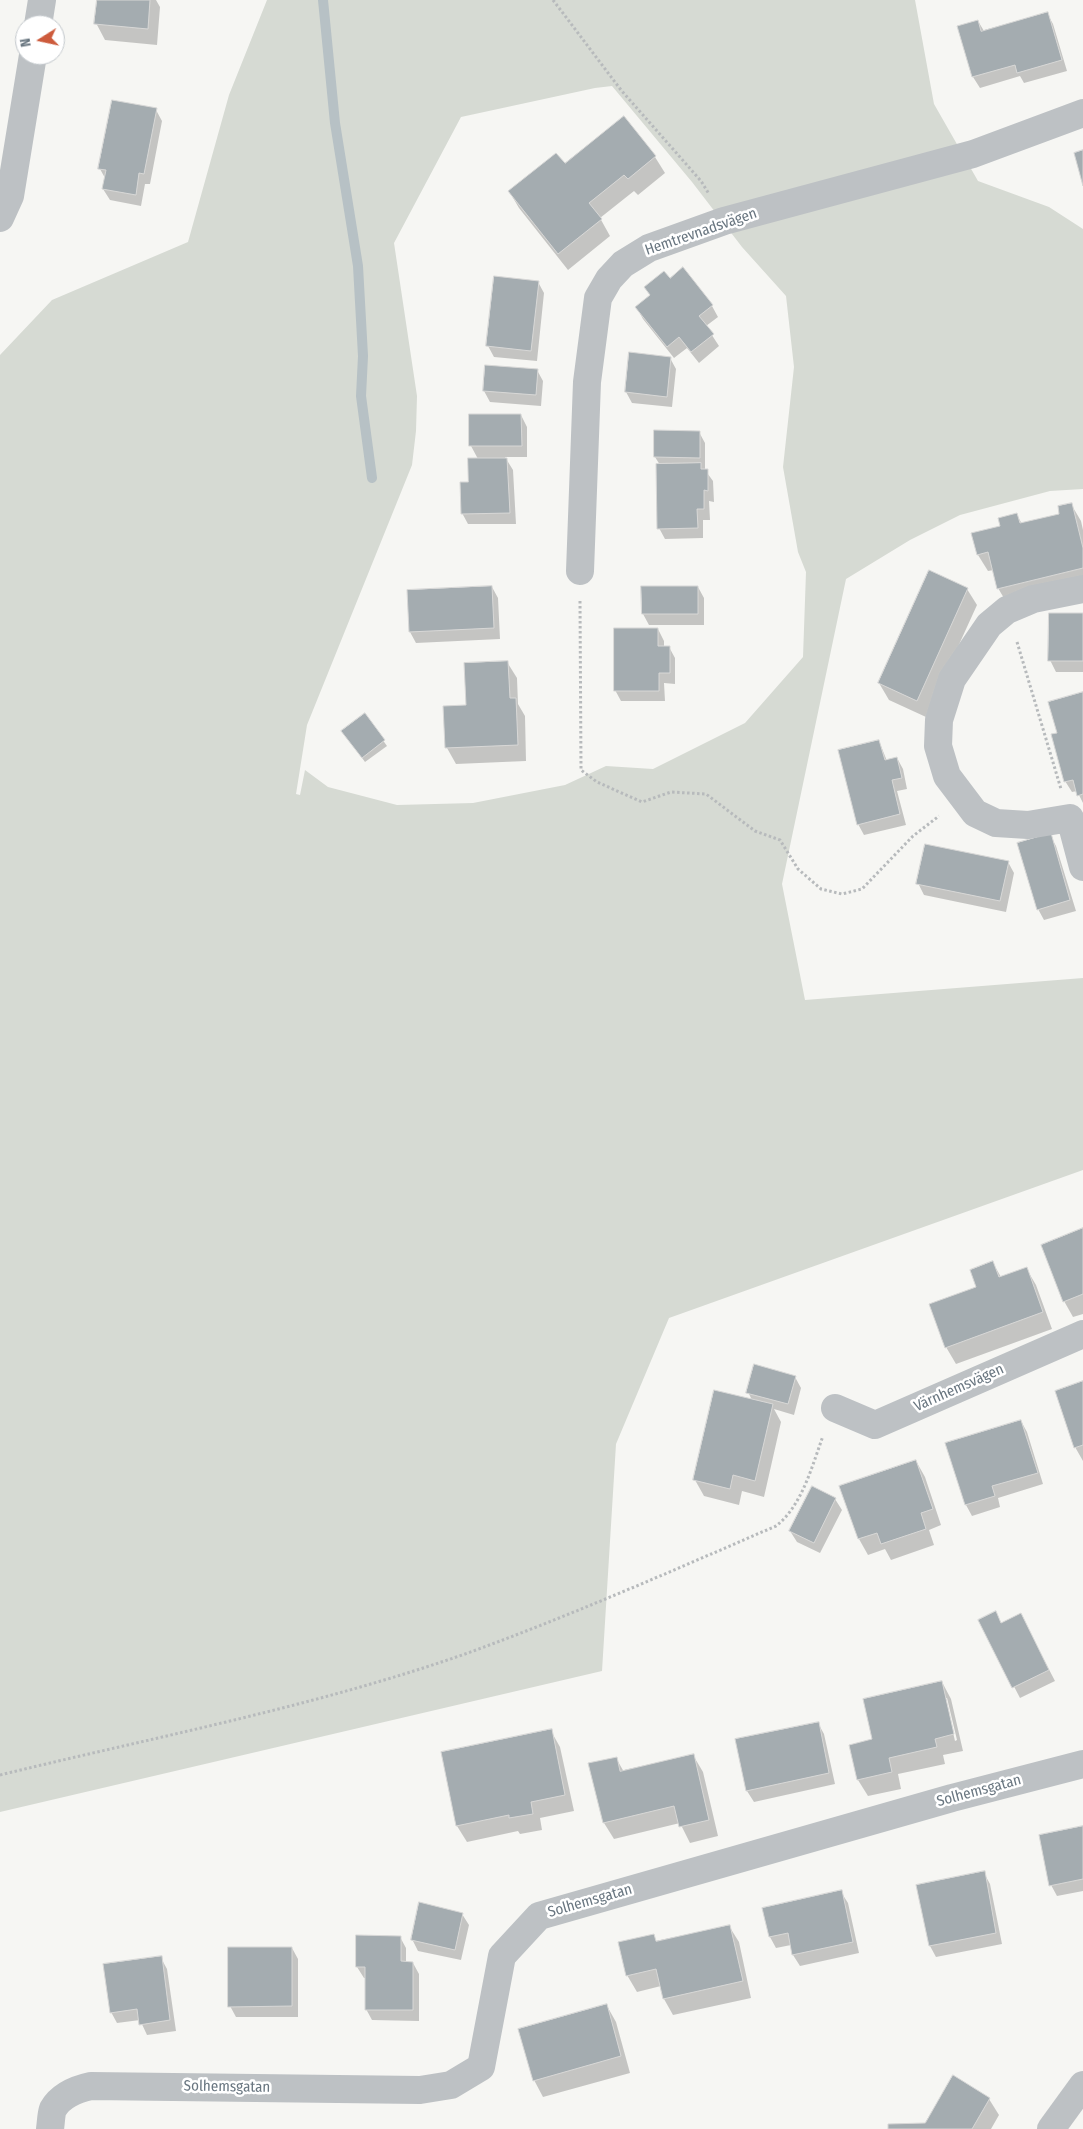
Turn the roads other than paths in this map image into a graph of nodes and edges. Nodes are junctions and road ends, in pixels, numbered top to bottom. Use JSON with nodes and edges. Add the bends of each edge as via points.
{"nodes":[{"id":1,"x":42,"y":0,"type":"edge"},
{"id":2,"x":40,"y":15,"type":"edge"},
{"id":3,"x":31,"y":65,"type":"edge"},
{"id":4,"x":1083,"y":113,"type":"edge"},
{"id":5,"x":0,"y":218,"type":"edge"},
{"id":6,"x":580,"y":571,"type":"road end"},
{"id":7,"x":1083,"y":589,"type":"edge"},
{"id":8,"x":1077,"y":817,"type":"edge"},
{"id":9,"x":1083,"y":866,"type":"edge"},
{"id":10,"x":1083,"y":1334,"type":"edge"},
{"id":11,"x":834,"y":1408,"type":"road end"},
{"id":12,"x":1083,"y":1764,"type":"edge"},
{"id":13,"x":1083,"y":2085,"type":"edge"},
{"id":14,"x":51,"y":2119,"type":"edge"},
{"id":15,"x":1051,"y":2129,"type":"edge"}],
"edges":[{"from":1,"to":2,"type":"street"},
{"from":3,"to":5,"type":"street","via":[[10,196]]},
{"from":4,"to":6,"type":"street","name":"Hemtrevnadsvägen","via":[[973,154],[724,221],[649,248],[624,264],[609,279],[598,298],[587,382]]},
{"from":7,"to":8,"type":"street","via":[[1033,599],[1007,610],[989,625],[952,679],[939,720],[938,746],[947,776],[975,813],[996,822],[1028,824]]},
{"from":8,"to":9,"type":"street"},
{"from":10,"to":11,"type":"street","name":"Värnhemsvägen","via":[[875,1425]]},
{"from":12,"to":14,"type":"street","name":"Solhemsgatan","via":[[952,1798],[539,1916],[502,1956],[481,2067],[451,2085],[420,2090],[91,2086],[65,2096]]},
{"from":13,"to":15,"type":"street"}]}
